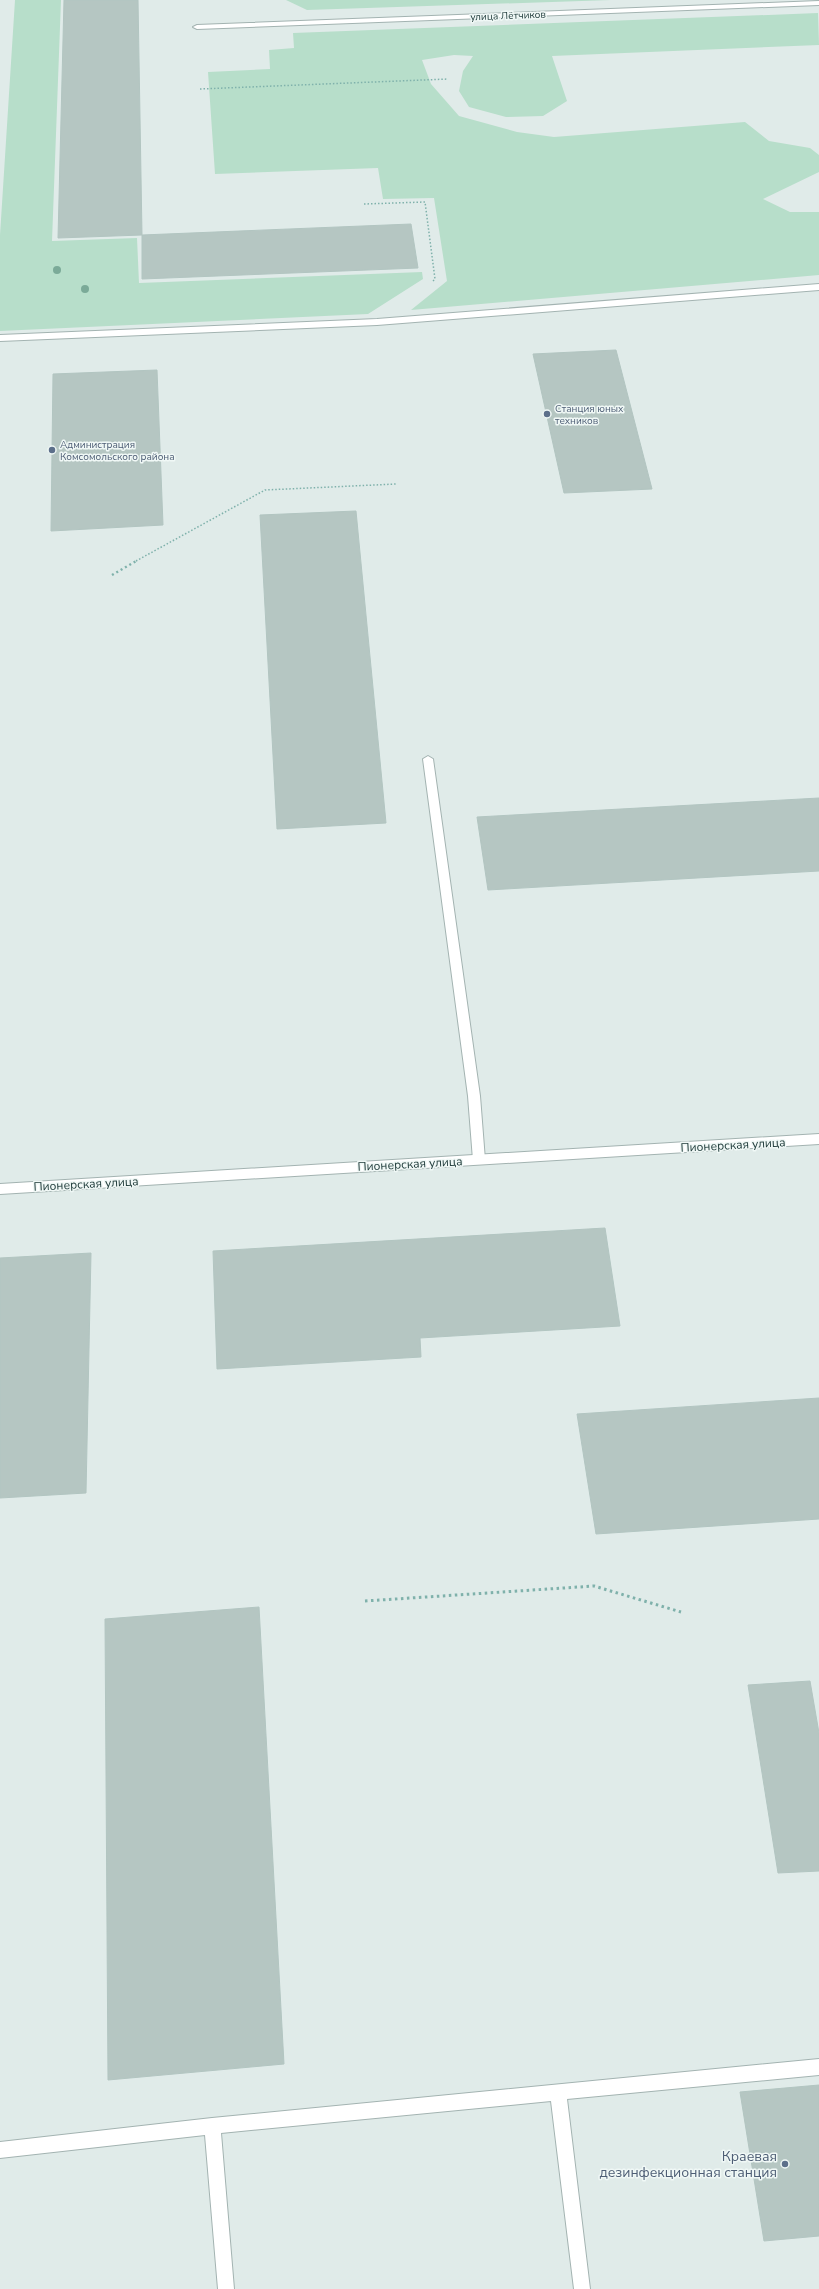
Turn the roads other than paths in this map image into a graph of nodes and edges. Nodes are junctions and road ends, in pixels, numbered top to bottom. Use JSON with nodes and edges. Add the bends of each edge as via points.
{"nodes":[{"id":1,"x":819,"y":3,"type":"edge"},
{"id":2,"x":197,"y":27,"type":"dead end"},
{"id":3,"x":819,"y":287,"type":"edge"},
{"id":4,"x":0,"y":338,"type":"edge"},
{"id":5,"x":428,"y":759,"type":"dead end"},
{"id":6,"x":819,"y":1139,"type":"edge"},
{"id":7,"x":479,"y":1160,"type":"junction"},
{"id":8,"x":0,"y":1189,"type":"edge"},
{"id":9,"x":819,"y":2067,"type":"edge"},
{"id":10,"x":558,"y":2093,"type":"junction"},
{"id":11,"x":212,"y":2126,"type":"junction"},
{"id":12,"x":0,"y":2150,"type":"edge"},
{"id":13,"x":226,"y":2289,"type":"edge"},
{"id":14,"x":582,"y":2289,"type":"edge"}],
"edges":[{"from":1,"to":2,"type":"street","name":"улица Лётчиков"},
{"from":3,"to":4,"type":"street","via":[[377,322]]},
{"from":5,"to":7,"type":"street","via":[[474,1096]]},
{"from":6,"to":7,"type":"street","name":"Пионерская улица"},
{"from":7,"to":8,"type":"street","name":"Пионерская улица"},
{"from":9,"to":10,"type":"street"},
{"from":10,"to":11,"type":"street"},
{"from":10,"to":14,"type":"street"},
{"from":11,"to":12,"type":"street"},
{"from":11,"to":13,"type":"street"}]}
